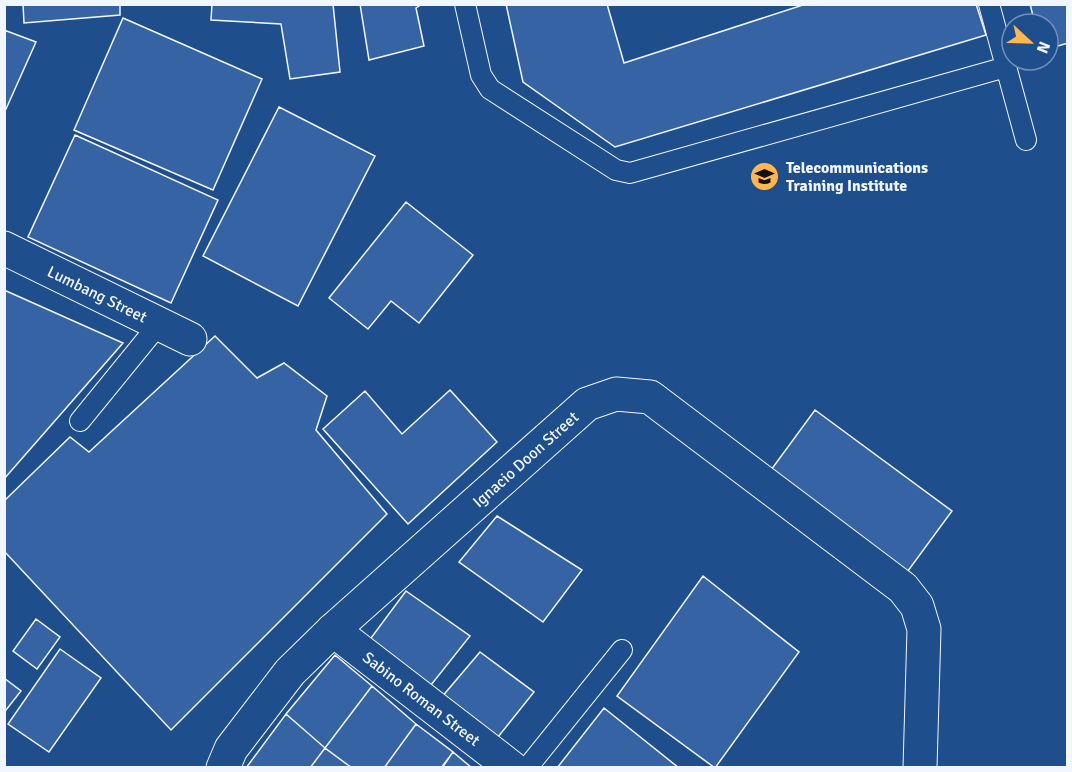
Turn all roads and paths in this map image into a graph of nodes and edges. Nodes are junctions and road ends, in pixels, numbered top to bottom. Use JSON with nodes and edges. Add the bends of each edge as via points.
{"nodes":[{"id":1,"x":465,"y":4,"type":"edge"},
{"id":2,"x":989,"y":4,"type":"edge"},
{"id":3,"x":1000,"y":45,"type":"edge"},
{"id":4,"x":1000,"y":69,"type":"edge"},
{"id":5,"x":1007,"y":72,"type":"edge"},
{"id":6,"x":1026,"y":140,"type":"dead end"},
{"id":7,"x":4,"y":248,"type":"edge"},
{"id":8,"x":159,"y":324,"type":"junction"},
{"id":9,"x":190,"y":339,"type":"dead end"},
{"id":10,"x":80,"y":421,"type":"dead end"},
{"id":11,"x":333,"y":630,"type":"junction"},
{"id":12,"x":622,"y":650,"type":"dead end"},
{"id":13,"x":223,"y":768,"type":"edge"},
{"id":14,"x":512,"y":768,"type":"edge"},
{"id":15,"x":527,"y":768,"type":"edge"},
{"id":16,"x":920,"y":768,"type":"edge"}],
"edges":[{"from":1,"to":4,"type":"lane","via":[[482,75],[490,89],[616,170],[630,173]]},
{"from":2,"to":3,"type":"lane"},
{"from":5,"to":6,"type":"lane"},
{"from":7,"to":8,"type":"street","name":"Lumbang Street"},
{"from":8,"to":9,"type":"street","name":"Lumbang Street"},
{"from":8,"to":10,"type":"lane"},
{"from":11,"to":13,"type":"street","name":"Ignacio Doon Street","via":[[290,672],[231,749]]},
{"from":11,"to":14,"type":"street","name":"Sabino Roman Street"},
{"from":11,"to":16,"type":"street","name":"Ignacio Doon Street","via":[[587,404],[616,394],[650,397],[903,588],[917,606],[924,629]]},
{"from":12,"to":15,"type":"lane"}]}
